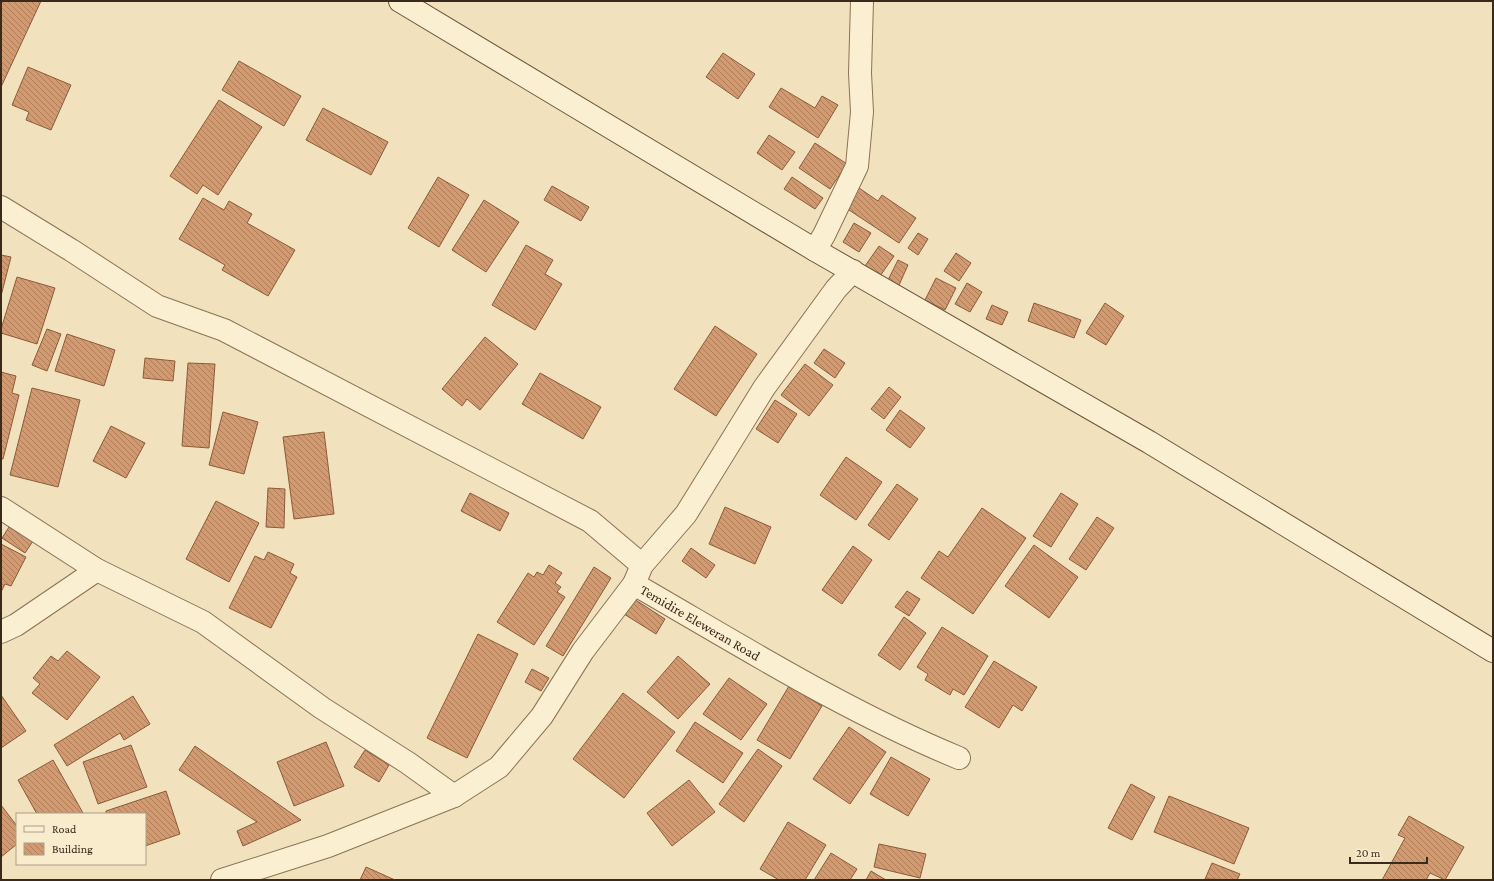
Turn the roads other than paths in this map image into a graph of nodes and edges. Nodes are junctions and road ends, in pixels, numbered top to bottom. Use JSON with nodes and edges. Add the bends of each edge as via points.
{"nodes":[{"id":1,"x":400,"y":1,"type":"edge"},
{"id":2,"x":862,"y":1,"type":"edge"},
{"id":3,"x":1,"y":207,"type":"edge"},
{"id":4,"x":815,"y":250,"type":"junction"},
{"id":5,"x":853,"y":271,"type":"junction"},
{"id":6,"x":1,"y":508,"type":"edge"},
{"id":7,"x":97,"y":570,"type":"junction"},
{"id":8,"x":638,"y":574,"type":"junction"},
{"id":9,"x":1,"y":632,"type":"edge"},
{"id":10,"x":1493,"y":651,"type":"edge"},
{"id":11,"x":959,"y":758,"type":"dead end"},
{"id":12,"x":454,"y":796,"type":"junction"},
{"id":13,"x":222,"y":880,"type":"edge"}],
"edges":[{"from":1,"to":4,"type":"street"},
{"from":2,"to":4,"type":"street","via":[[862,112],[857,166]]},
{"from":3,"to":8,"type":"street","via":[[157,306],[224,330],[590,521]]},
{"from":4,"to":5,"type":"street"},
{"from":5,"to":8,"type":"street","name":"Temidire Eleweran Road","via":[[836,289],[764,388],[686,514]]},
{"from":5,"to":10,"type":"street","via":[[1148,442]]},
{"from":6,"to":7,"type":"street"},
{"from":7,"to":9,"type":"street","via":[[16,625]]},
{"from":7,"to":12,"type":"street","via":[[203,622],[322,708]]},
{"from":8,"to":11,"type":"street","name":"Temidire Eleweran Road","via":[[800,680],[883,724]]},
{"from":8,"to":12,"type":"street","via":[[583,651],[542,716],[499,768]]},
{"from":12,"to":13,"type":"street","via":[[328,846]]}]}
